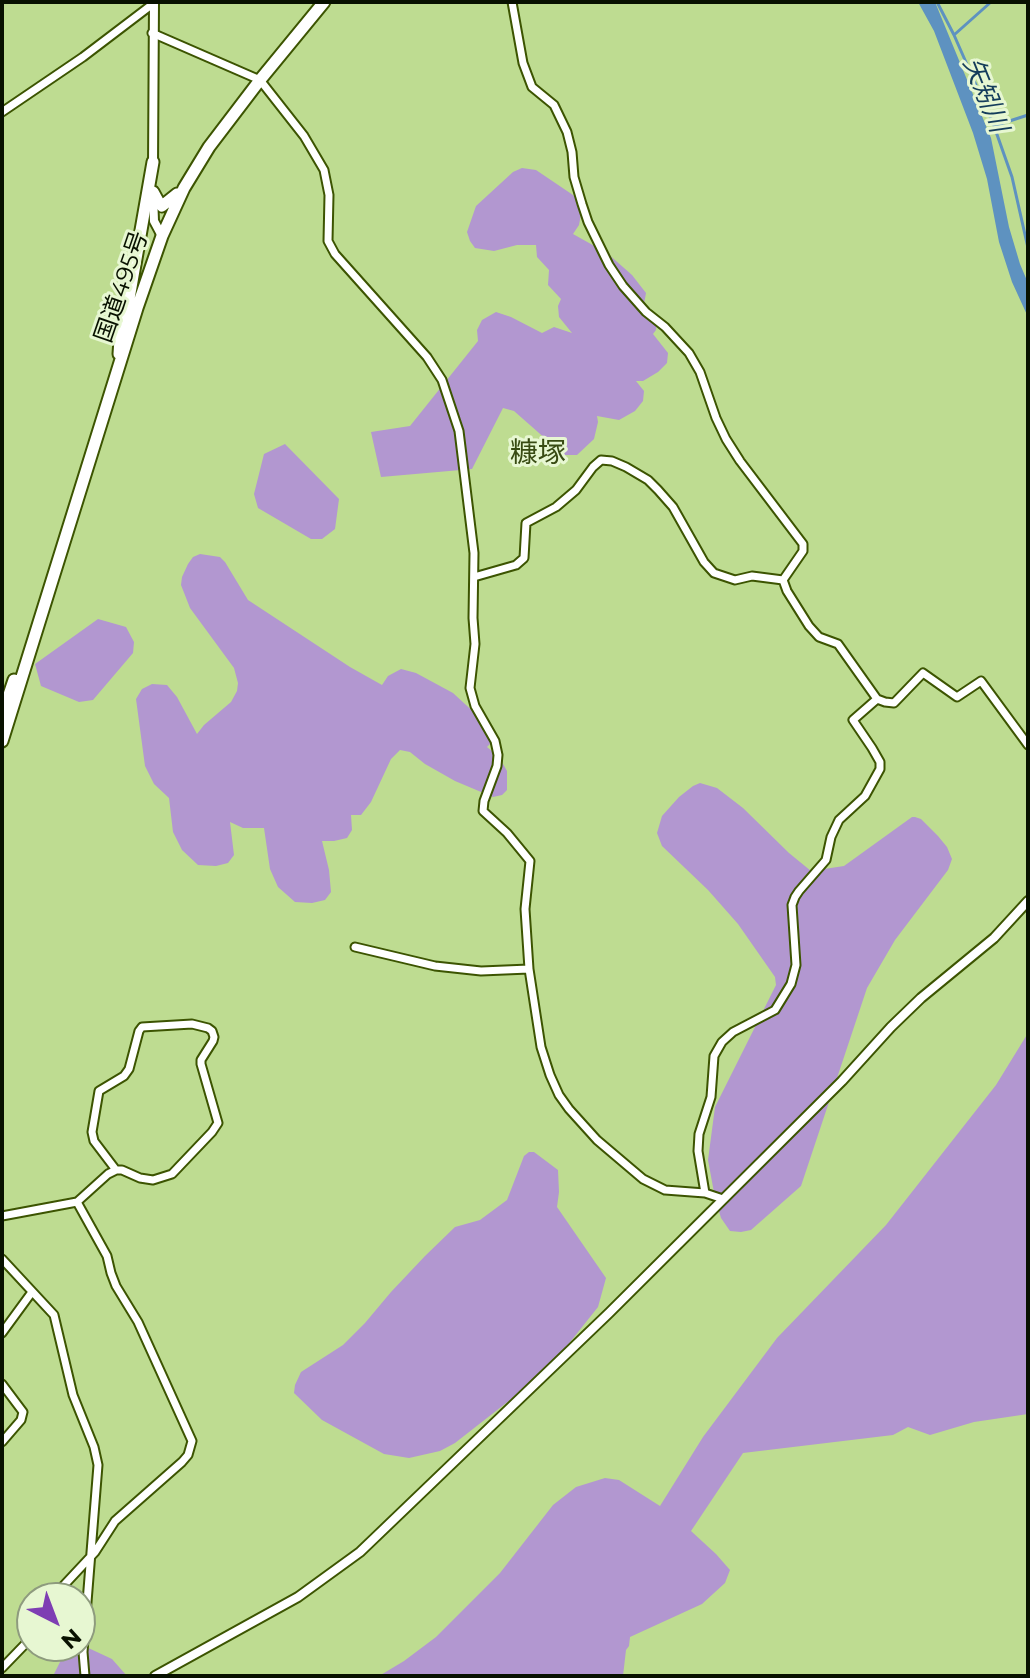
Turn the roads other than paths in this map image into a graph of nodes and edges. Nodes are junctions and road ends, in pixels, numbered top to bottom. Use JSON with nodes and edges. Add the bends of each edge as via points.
{"nodes":[{"id":1,"x":324,"y":2,"type":"edge"},
{"id":2,"x":512,"y":2,"type":"edge"},
{"id":3,"x":154,"y":3,"type":"edge"},
{"id":4,"x":152,"y":33,"type":"junction"},
{"id":5,"x":260,"y":80,"type":"junction"},
{"id":6,"x":2,"y":112,"type":"edge"},
{"id":7,"x":153,"y":162,"type":"junction"},
{"id":8,"x":184,"y":188,"type":"junction"},
{"id":9,"x":153,"y":192,"type":"junction"},
{"id":10,"x":162,"y":236,"type":"junction"},
{"id":11,"x":119,"y":366,"type":"junction"},
{"id":12,"x":474,"y":577,"type":"junction"},
{"id":13,"x":783,"y":580,"type":"junction"},
{"id":14,"x":38,"y":624,"type":"junction"},
{"id":15,"x":877,"y":699,"type":"junction"},
{"id":16,"x":2,"y":715,"type":"edge"},
{"id":17,"x":2,"y":741,"type":"edge"},
{"id":18,"x":1028,"y":745,"type":"edge"},
{"id":19,"x":1028,"y":901,"type":"edge"},
{"id":20,"x":355,"y":947,"type":"dead end"},
{"id":21,"x":529,"y":969,"type":"junction"},
{"id":22,"x":116,"y":1170,"type":"junction"},
{"id":23,"x":705,"y":1193,"type":"junction"},
{"id":24,"x":723,"y":1199,"type":"junction"},
{"id":25,"x":77,"y":1202,"type":"junction"},
{"id":26,"x":2,"y":1216,"type":"edge"},
{"id":27,"x":2,"y":1259,"type":"edge"},
{"id":28,"x":32,"y":1292,"type":"junction"},
{"id":29,"x":2,"y":1333,"type":"edge"},
{"id":30,"x":2,"y":1384,"type":"edge"},
{"id":31,"x":2,"y":1442,"type":"edge"},
{"id":32,"x":90,"y":1558,"type":"junction"},
{"id":33,"x":67,"y":1582,"type":"edge"},
{"id":34,"x":16,"y":1654,"type":"edge"},
{"id":35,"x":2,"y":1668,"type":"edge"},
{"id":36,"x":85,"y":1676,"type":"edge"},
{"id":37,"x":155,"y":1676,"type":"edge"}],
"edges":[{"from":1,"to":5,"type":"highway","name":"国道495号"},
{"from":2,"to":13,"type":"street","via":[[523,63],[532,87],[554,105],[567,132],[582,204],[609,265],[646,312],[689,353],[726,439],[803,544]]},
{"from":3,"to":4,"type":"street"},
{"from":3,"to":6,"type":"street"},
{"from":4,"to":5,"type":"street"},
{"from":4,"to":7,"type":"street"},
{"from":5,"to":8,"type":"highway","name":"国道495号"},
{"from":5,"to":12,"type":"street","via":[[324,170],[328,241],[335,254],[442,380],[459,431]]},
{"from":7,"to":9,"type":"street"},
{"from":7,"to":11,"type":"highway"},
{"from":8,"to":9,"type":"highway","via":[[162,206]]},
{"from":8,"to":10,"type":"highway","name":"国道495号"},
{"from":9,"to":10,"type":"street","via":[[154,221]]},
{"from":10,"to":11,"type":"highway","name":"国道495号"},
{"from":11,"to":14,"type":"highway","name":"国道495号"},
{"from":12,"to":13,"type":"street","via":[[524,558],[526,523],[556,507],[601,460],[626,467],[658,490],[714,573],[735,580]]},
{"from":12,"to":21,"type":"street","via":[[470,688],[498,755],[483,811],[530,861],[525,909]]},
{"from":13,"to":15,"type":"street","via":[[809,626],[819,637],[838,644]]},
{"from":14,"to":16,"type":"highway","name":"国道495号"},
{"from":14,"to":17,"type":"highway","name":"国道495号"},
{"from":15,"to":18,"type":"street","via":[[894,703],[923,673],[957,697],[981,681]]},
{"from":15,"to":23,"type":"street","via":[[853,720],[880,769],[865,796],[839,820],[826,860],[795,897],[796,965],[791,984],[775,1010],[733,1032],[714,1056],[711,1097],[699,1134]]},
{"from":19,"to":24,"type":"street","via":[[994,938],[891,1027]]},
{"from":20,"to":21,"type":"street","via":[[435,966]]},
{"from":21,"to":23,"type":"street","via":[[541,1047],[569,1109],[643,1179],[665,1190]]},
{"from":22,"to":22,"type":"street","via":[[153,1180],[172,1174],[218,1123],[201,1064],[214,1037],[208,1028],[142,1027],[129,1069],[99,1091],[92,1132]]},
{"from":22,"to":25,"type":"street"},
{"from":23,"to":24,"type":"street"},
{"from":24,"to":37,"type":"street","via":[[360,1552],[298,1597]]},
{"from":25,"to":26,"type":"street"},
{"from":25,"to":32,"type":"street","via":[[192,1441],[182,1462],[115,1521]]},
{"from":27,"to":28,"type":"street"},
{"from":28,"to":29,"type":"street"},
{"from":28,"to":32,"type":"street","via":[[54,1315],[73,1395],[98,1465]]},
{"from":30,"to":31,"type":"street","via":[[23,1412]]},
{"from":32,"to":33,"type":"street"},
{"from":32,"to":36,"type":"street"},
{"from":34,"to":35,"type":"street"}]}
